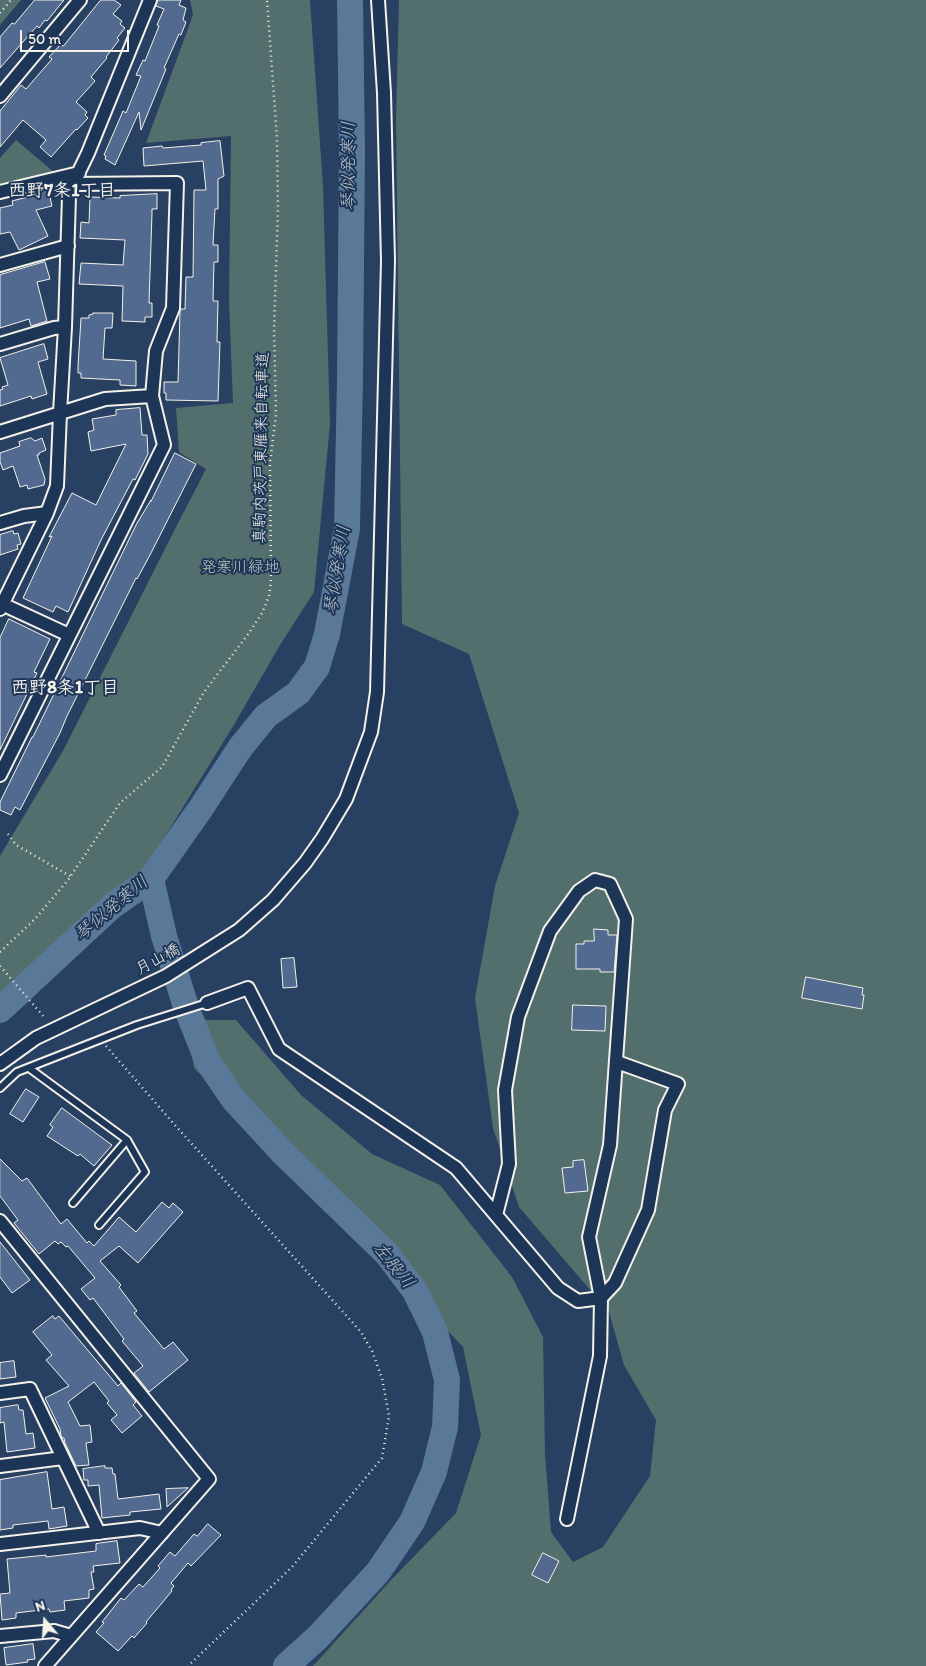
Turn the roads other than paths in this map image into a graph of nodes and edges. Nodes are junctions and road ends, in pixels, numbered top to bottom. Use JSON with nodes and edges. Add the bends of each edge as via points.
{"nodes":[{"id":1,"x":80,"y":0,"type":"edge"},
{"id":2,"x":150,"y":0,"type":"edge"},
{"id":3,"x":378,"y":0,"type":"edge"},
{"id":4,"x":0,"y":96,"type":"edge"},
{"id":5,"x":76,"y":178,"type":"junction"},
{"id":6,"x":0,"y":192,"type":"edge"},
{"id":7,"x":68,"y":246,"type":"junction"},
{"id":8,"x":0,"y":266,"type":"edge"},
{"id":9,"x":66,"y":326,"type":"junction"},
{"id":10,"x":0,"y":344,"type":"edge"},
{"id":11,"x":152,"y":396,"type":"junction"},
{"id":12,"x":60,"y":413,"type":"junction"},
{"id":13,"x":0,"y":432,"type":"edge"},
{"id":14,"x":47,"y":513,"type":"junction"},
{"id":15,"x":0,"y":522,"type":"edge"},
{"id":16,"x":1,"y":606,"type":"edge"},
{"id":17,"x":70,"y":635,"type":"junction"},
{"id":18,"x":0,"y":775,"type":"edge"},
{"id":19,"x":207,"y":1003,"type":"joint"},
{"id":20,"x":616,"y":1062,"type":"junction"},
{"id":21,"x":0,"y":1064,"type":"edge"},
{"id":22,"x":29,"y":1068,"type":"junction"},
{"id":23,"x":0,"y":1088,"type":"edge"},
{"id":24,"x":127,"y":1140,"type":"junction"},
{"id":25,"x":72,"y":1203,"type":"dead end"},
{"id":26,"x":496,"y":1215,"type":"junction"},
{"id":27,"x":0,"y":1221,"type":"edge"},
{"id":28,"x":99,"y":1225,"type":"dead end"},
{"id":29,"x":601,"y":1298,"type":"junction"},
{"id":30,"x":0,"y":1393,"type":"edge"},
{"id":31,"x":64,"y":1458,"type":"junction"},
{"id":32,"x":0,"y":1466,"type":"edge"},
{"id":33,"x":567,"y":1519,"type":"dead end"},
{"id":34,"x":99,"y":1533,"type":"junction"},
{"id":35,"x":162,"y":1533,"type":"junction"},
{"id":36,"x":0,"y":1544,"type":"edge"},
{"id":37,"x":0,"y":1636,"type":"edge"},
{"id":38,"x":71,"y":1636,"type":"junction"},
{"id":39,"x":45,"y":1666,"type":"edge"}],
"edges":[{"from":1,"to":4,"type":"street"},
{"from":2,"to":5,"type":"street"},
{"from":3,"to":21,"type":"street","name":"月山橋","via":[[388,261],[377,692],[371,732],[346,799],[305,863],[273,900],[239,930],[166,976],[36,1038]]},
{"from":5,"to":6,"type":"street"},
{"from":5,"to":7,"type":"street","via":[[69,196]]},
{"from":5,"to":11,"type":"street","via":[[177,183],[173,308],[156,351]]},
{"from":7,"to":8,"type":"street"},
{"from":7,"to":9,"type":"street"},
{"from":9,"to":10,"type":"street"},
{"from":9,"to":12,"type":"street"},
{"from":11,"to":12,"type":"street","via":[[106,399]]},
{"from":11,"to":17,"type":"street","via":[[164,444]]},
{"from":12,"to":13,"type":"street"},
{"from":12,"to":14,"type":"street","via":[[57,486]]},
{"from":14,"to":15,"type":"street"},
{"from":14,"to":16,"type":"street"},
{"from":16,"to":17,"type":"street"},
{"from":17,"to":18,"type":"street"},
{"from":19,"to":22,"type":"lane","via":[[137,1025]]},
{"from":19,"to":26,"type":"street","via":[[248,988],[279,1049],[456,1168]]},
{"from":20,"to":26,"type":"street","via":[[626,919],[610,884],[595,880],[579,892],[550,931],[518,1016],[505,1090],[509,1164]]},
{"from":20,"to":29,"type":"street","via":[[610,1145],[589,1237]]},
{"from":20,"to":29,"type":"street","via":[[678,1084],[665,1110],[648,1210],[615,1283]]},
{"from":22,"to":23,"type":"lane","via":[[17,1072]]},
{"from":22,"to":24,"type":"lane"},
{"from":24,"to":25,"type":"lane"},
{"from":24,"to":28,"type":"lane","via":[[144,1172]]},
{"from":26,"to":29,"type":"street","via":[[558,1288],[578,1301]]},
{"from":27,"to":35,"type":"street","via":[[209,1479]]},
{"from":29,"to":33,"type":"street","via":[[600,1356]]},
{"from":30,"to":31,"type":"street","via":[[30,1389]]},
{"from":31,"to":32,"type":"street"},
{"from":31,"to":34,"type":"street"},
{"from":34,"to":35,"type":"street","via":[[140,1528]]},
{"from":34,"to":36,"type":"street"},
{"from":35,"to":38,"type":"street"},
{"from":37,"to":38,"type":"street","via":[[54,1631]]},
{"from":38,"to":39,"type":"street"}]}
